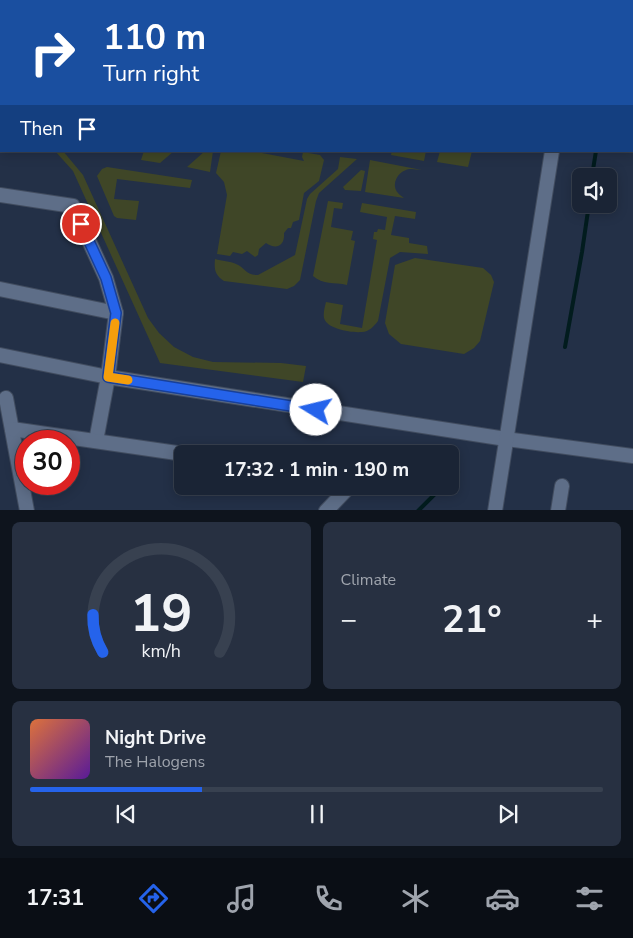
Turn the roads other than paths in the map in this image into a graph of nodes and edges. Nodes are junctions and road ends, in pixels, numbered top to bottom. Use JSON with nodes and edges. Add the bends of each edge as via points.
{"nodes":[{"id":1,"x":552,"y":152,"type":"edge"},
{"id":2,"x":0,"y":195,"type":"edge"},
{"id":3,"x":0,"y":289,"type":"edge"},
{"id":4,"x":116,"y":313,"type":"junction"},
{"id":5,"x":0,"y":355,"type":"edge"},
{"id":6,"x":108,"y":377,"type":"junction"},
{"id":7,"x":6,"y":398,"type":"dead end"},
{"id":8,"x":12,"y":429,"type":"junction"},
{"id":9,"x":506,"y":439,"type":"junction"},
{"id":10,"x":96,"y":441,"type":"junction"},
{"id":11,"x":174,"y":453,"type":"edge"},
{"id":12,"x":633,"y":456,"type":"edge"},
{"id":13,"x":562,"y":486,"type":"dead end"},
{"id":14,"x":341,"y":495,"type":"edge"},
{"id":15,"x":27,"y":510,"type":"edge"},
{"id":16,"x":326,"y":510,"type":"edge"},
{"id":17,"x":495,"y":510,"type":"edge"},
{"id":18,"x":558,"y":510,"type":"edge"}],
"edges":[{"from":1,"to":9,"type":"street"},
{"from":2,"to":4,"type":"street","via":[[73,206],[106,278]]},
{"from":3,"to":4,"type":"street"},
{"from":4,"to":6,"type":"street"},
{"from":5,"to":6,"type":"street"},
{"from":6,"to":9,"type":"street"},
{"from":6,"to":10,"type":"street"},
{"from":7,"to":8,"type":"street"},
{"from":8,"to":10,"type":"street"},
{"from":8,"to":15,"type":"street"},
{"from":9,"to":12,"type":"street"},
{"from":9,"to":17,"type":"street"},
{"from":10,"to":11,"type":"street"},
{"from":13,"to":18,"type":"street"},
{"from":14,"to":16,"type":"street"}]}
